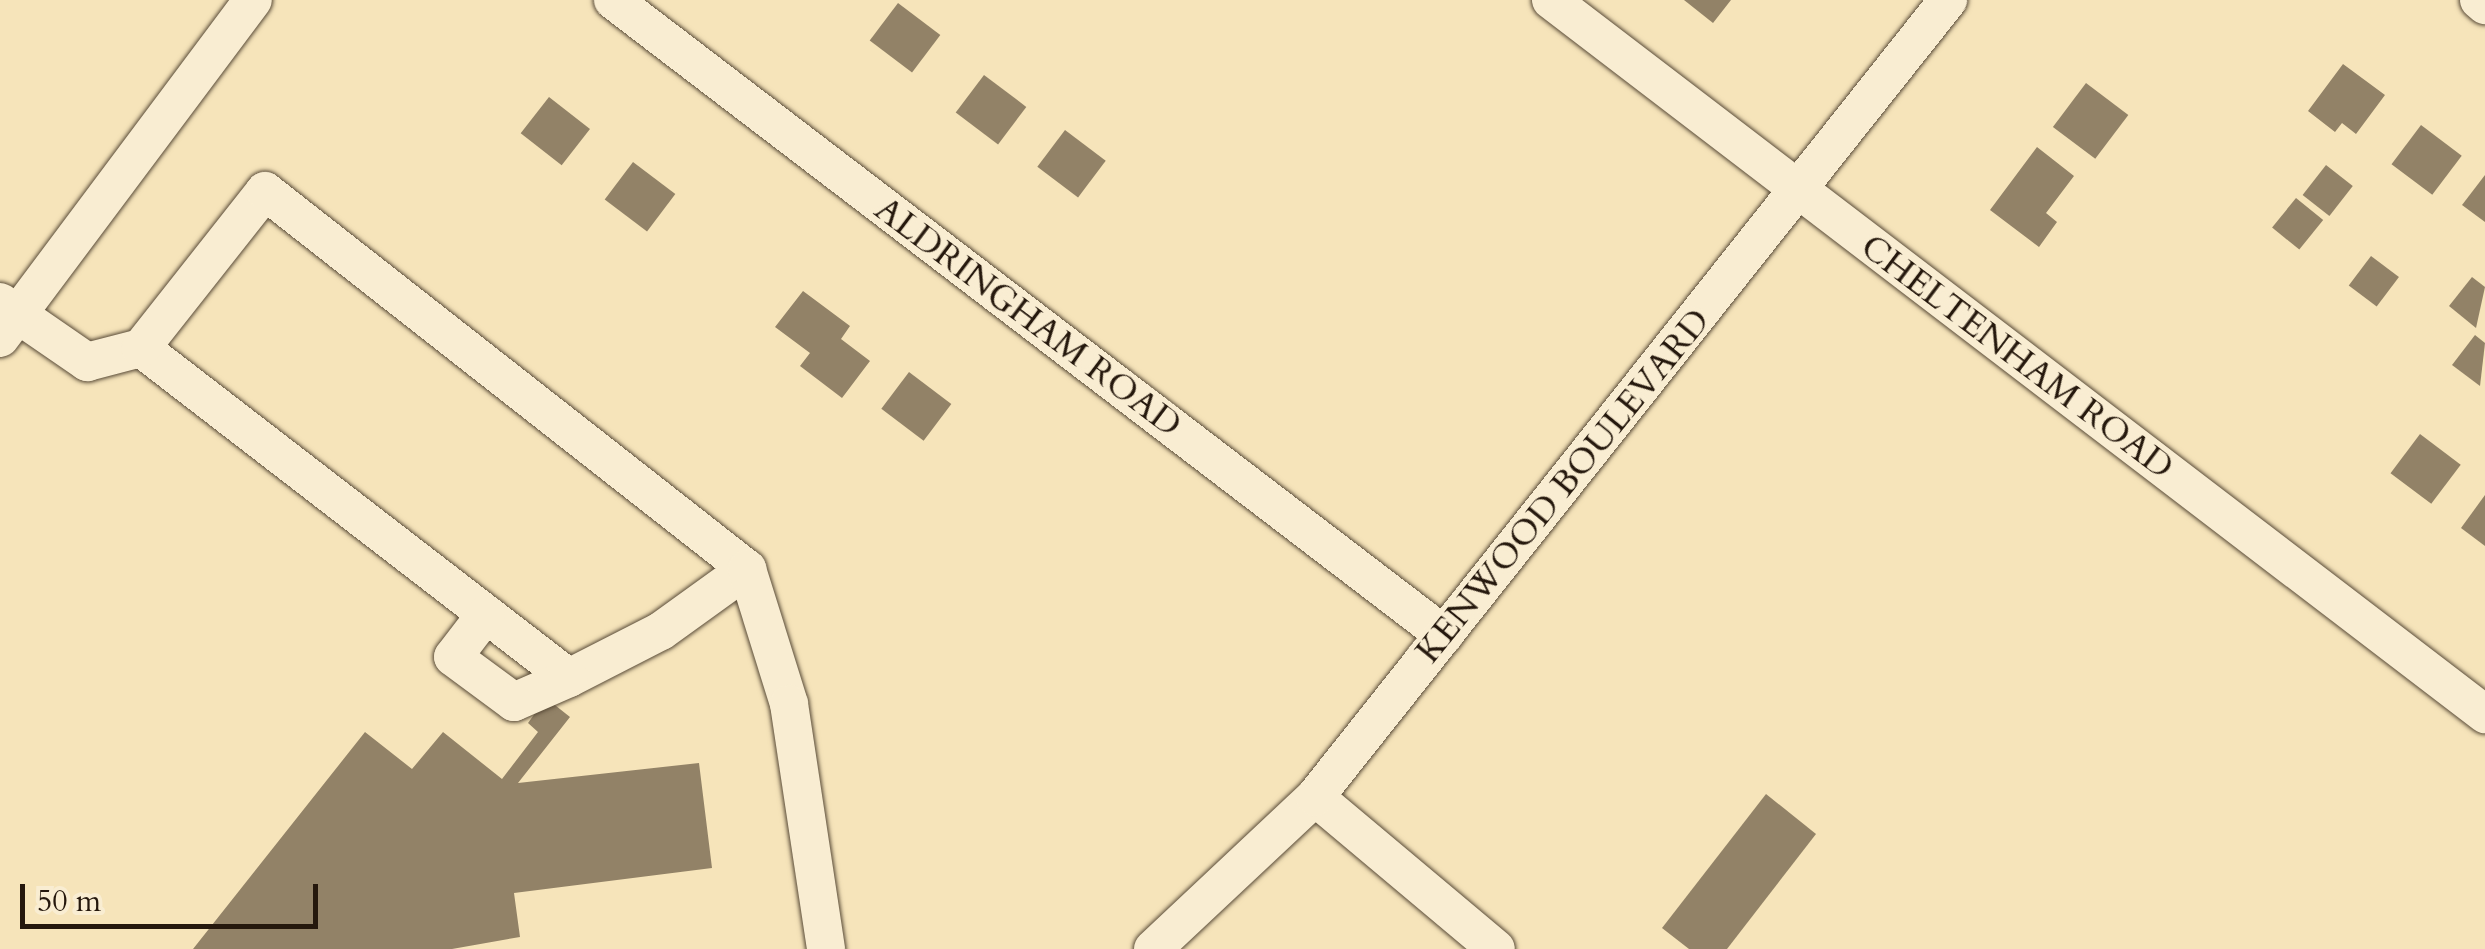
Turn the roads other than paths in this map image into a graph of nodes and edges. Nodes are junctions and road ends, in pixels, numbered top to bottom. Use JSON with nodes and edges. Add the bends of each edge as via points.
{"nodes":[{"id":1,"x":612,"y":0,"type":"edge"},
{"id":2,"x":1551,"y":0,"type":"edge"},
{"id":3,"x":1948,"y":0,"type":"edge"},
{"id":4,"x":2478,"y":0,"type":"edge"},
{"id":5,"x":238,"y":5,"type":"edge"},
{"id":6,"x":2485,"y":5,"type":"edge"},
{"id":7,"x":1800,"y":190,"type":"junction"},
{"id":8,"x":7,"y":317,"type":"edge"},
{"id":9,"x":141,"y":348,"type":"junction"},
{"id":10,"x":748,"y":569,"type":"junction"},
{"id":11,"x":486,"y":614,"type":"junction"},
{"id":12,"x":1444,"y":634,"type":"junction"},
{"id":13,"x":569,"y":678,"type":"junction"},
{"id":14,"x":2485,"y":714,"type":"edge"},
{"id":15,"x":1315,"y":797,"type":"junction"},
{"id":16,"x":817,"y":947,"type":"edge"},
{"id":17,"x":1153,"y":949,"type":"edge"},
{"id":18,"x":1496,"y":949,"type":"edge"}],
"edges":[{"from":1,"to":12,"type":"street","name":"ALDRINGHAM ROAD"},
{"from":2,"to":7,"type":"street","name":"CHELTENHAM ROAD"},
{"from":3,"to":7,"type":"street","name":"KENWOOD BOULEVARD"},
{"from":4,"to":6,"type":"street"},
{"from":5,"to":8,"type":"street"},
{"from":7,"to":12,"type":"street","name":"KENWOOD BOULEVARD"},
{"from":7,"to":14,"type":"street","name":"CHELTENHAM ROAD"},
{"from":8,"to":9,"type":"street","via":[[87,362]]},
{"from":9,"to":10,"type":"street","via":[[265,191]]},
{"from":9,"to":11,"type":"street"},
{"from":10,"to":13,"type":"street","via":[[661,631]]},
{"from":10,"to":16,"type":"street","via":[[789,704]]},
{"from":11,"to":13,"type":"street"},
{"from":11,"to":13,"type":"street","via":[[454,657],[514,702]]},
{"from":12,"to":15,"type":"street","name":"KENWOOD BOULEVARD"},
{"from":15,"to":17,"type":"street","name":"KENWOOD BOULEVARD"},
{"from":15,"to":18,"type":"street"}]}
